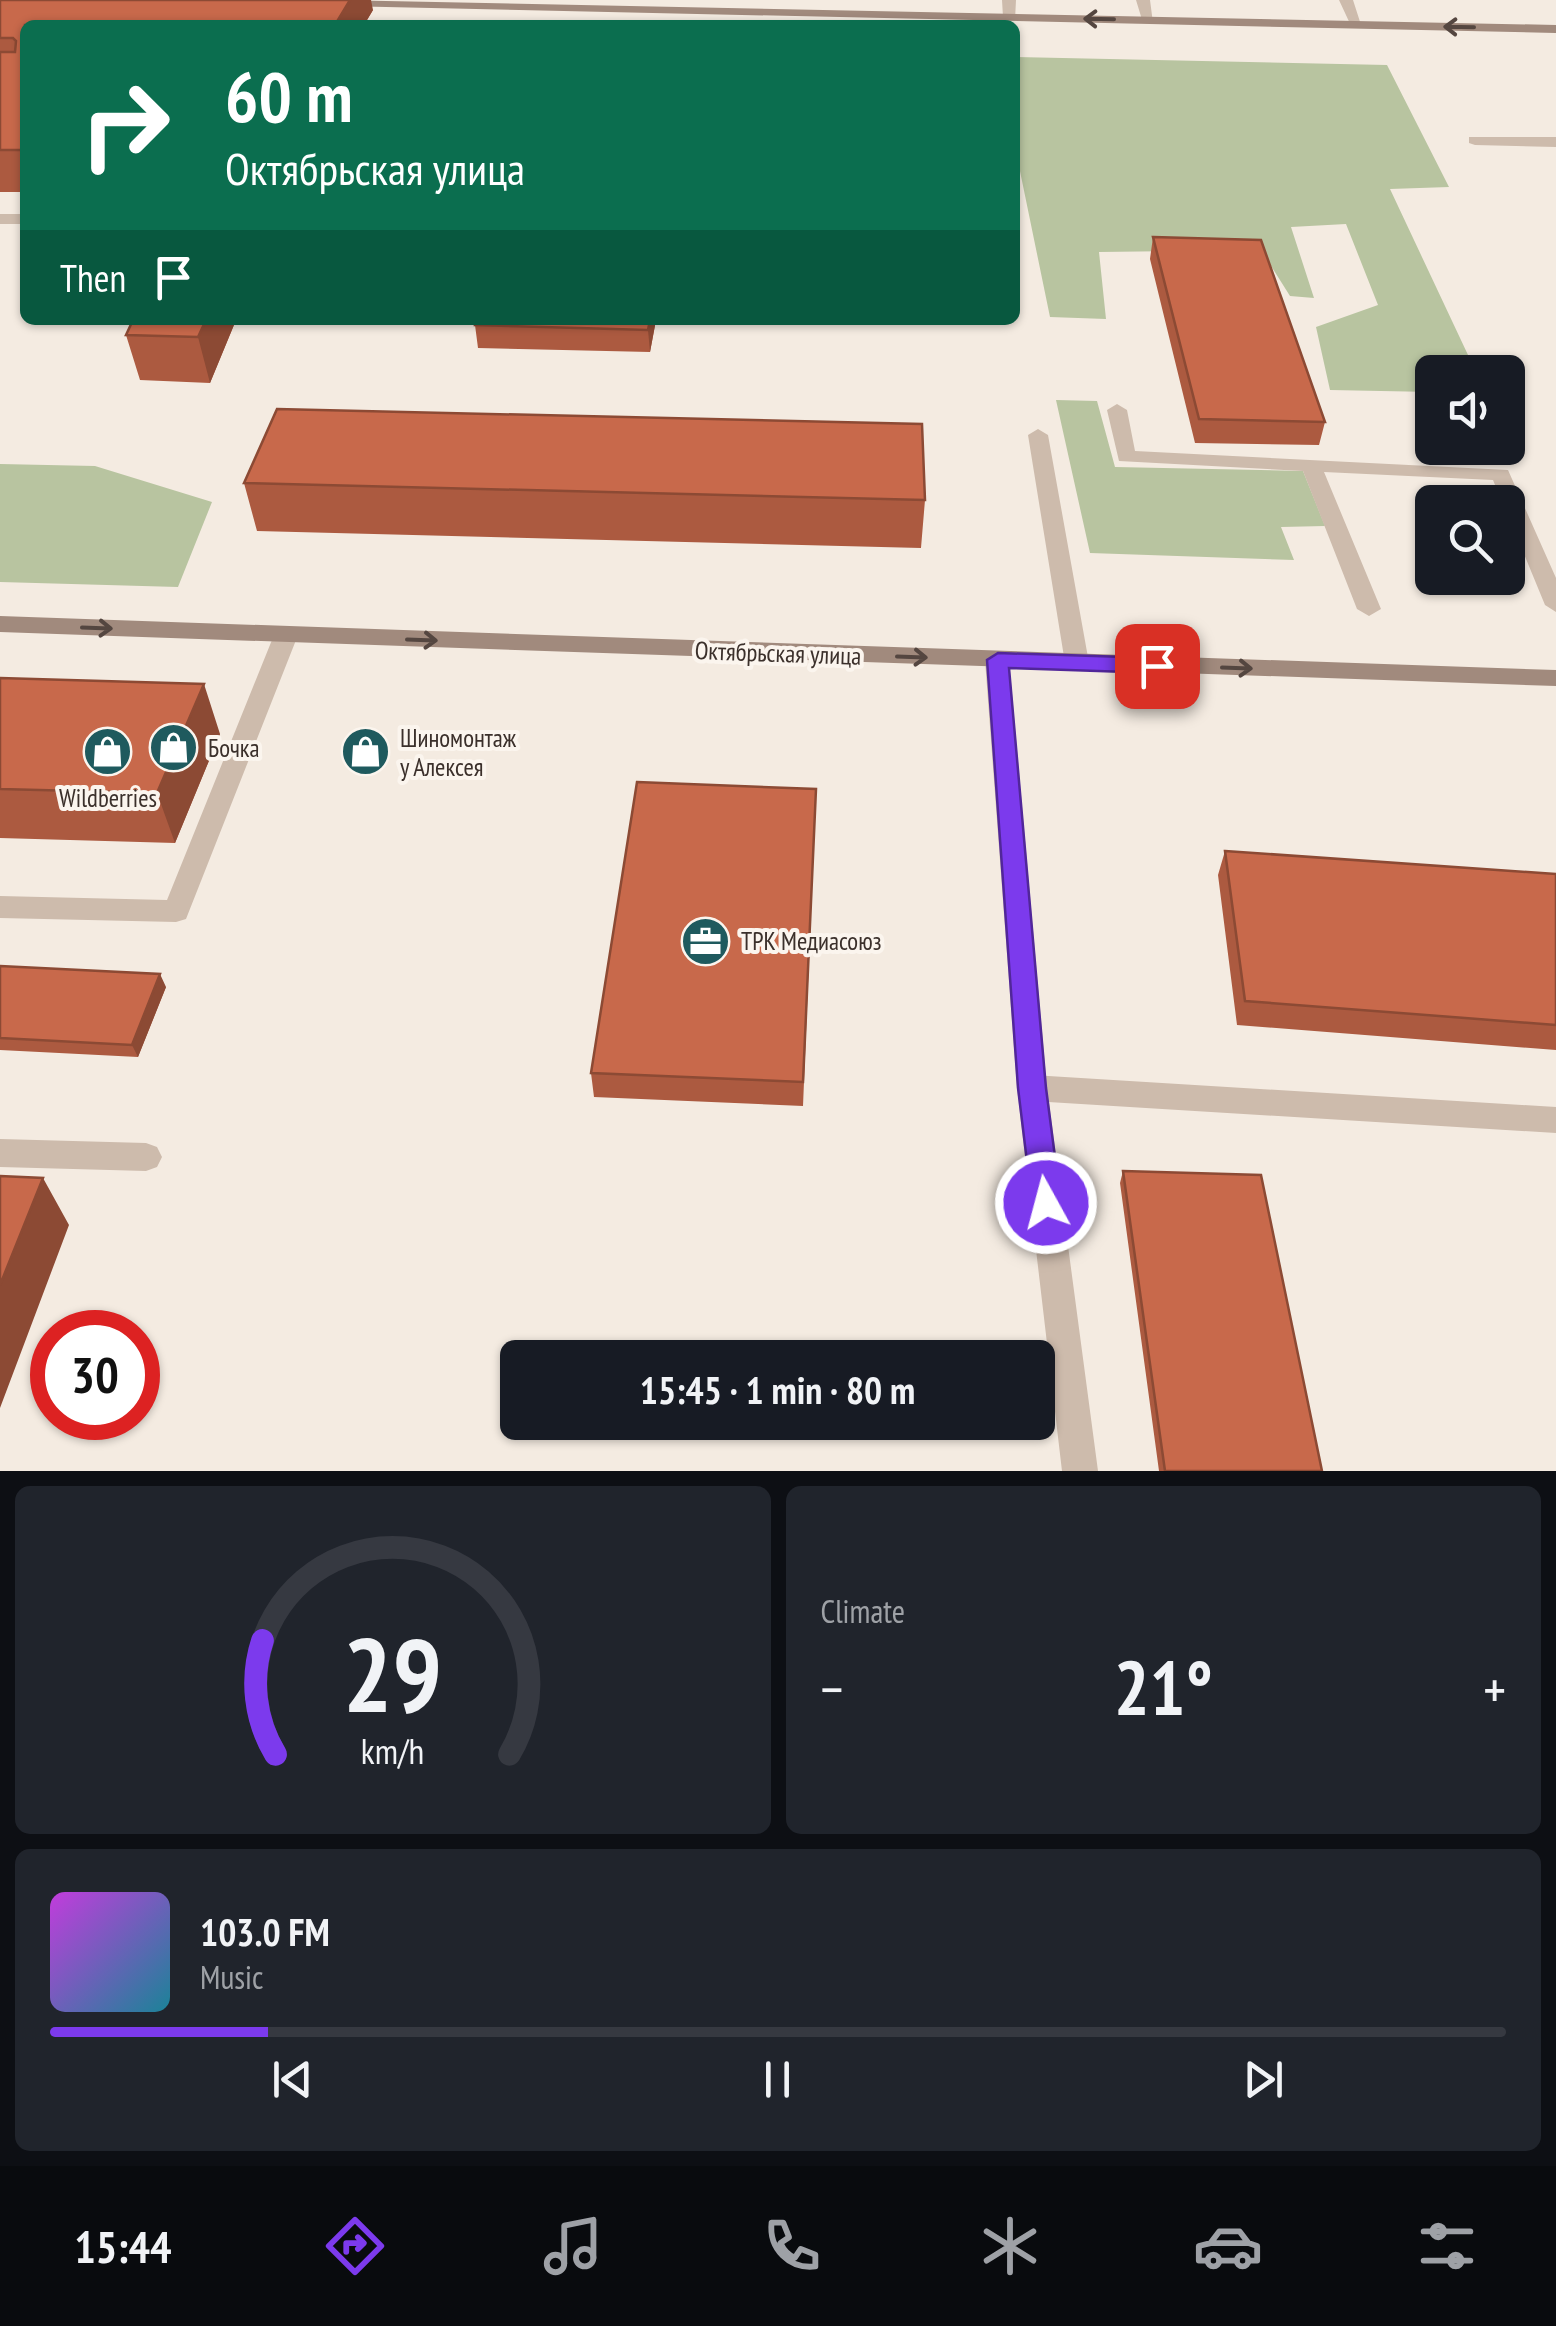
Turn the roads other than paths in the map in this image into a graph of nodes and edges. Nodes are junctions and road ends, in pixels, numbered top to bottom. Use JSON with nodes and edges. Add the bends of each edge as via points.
{"nodes":[{"id":1,"x":1008,"y":0,"type":"edge"},
{"id":2,"x":1142,"y":0,"type":"edge"},
{"id":3,"x":1346,"y":0,"type":"edge"},
{"id":4,"x":319,"y":1,"type":"edge"},
{"id":5,"x":486,"y":3,"type":"edge"},
{"id":6,"x":1010,"y":17,"type":"junction"},
{"id":7,"x":951,"y":20,"type":"edge"},
{"id":8,"x":1148,"y":20,"type":"junction"},
{"id":9,"x":1357,"y":24,"type":"junction"},
{"id":10,"x":1556,"y":29,"type":"edge"},
{"id":11,"x":1475,"y":140,"type":"dead end"},
{"id":12,"x":1556,"y":142,"type":"edge"},
{"id":13,"x":1117,"y":410,"type":"dead end"},
{"id":14,"x":1038,"y":435,"type":"dead end"},
{"id":15,"x":1311,"y":466,"type":"junction"},
{"id":16,"x":1556,"y":605,"type":"edge"},
{"id":17,"x":1369,"y":609,"type":"dead end"},
{"id":18,"x":0,"y":624,"type":"edge"},
{"id":19,"x":286,"y":635,"type":"junction"},
{"id":20,"x":998,"y":660,"type":"junction"},
{"id":21,"x":1077,"y":663,"type":"junction"},
{"id":22,"x":1556,"y":678,"type":"edge"},
{"id":23,"x":0,"y":907,"type":"edge"},
{"id":24,"x":1032,"y":1088,"type":"junction"},
{"id":25,"x":1556,"y":1120,"type":"edge"},
{"id":26,"x":0,"y":1154,"type":"edge"},
{"id":27,"x":146,"y":1157,"type":"dead end"},
{"id":28,"x":1080,"y":1471,"type":"edge"}],
"edges":[{"from":1,"to":6,"type":"street"},
{"from":2,"to":8,"type":"street"},
{"from":3,"to":9,"type":"street"},
{"from":4,"to":5,"type":"main road"},
{"from":5,"to":7,"type":"main road"},
{"from":6,"to":7,"type":"main road"},
{"from":8,"to":6,"type":"main road","one_way":true},
{"from":8,"to":9,"type":"main road"},
{"from":10,"to":9,"type":"main road","one_way":true},
{"from":11,"to":12,"type":"street"},
{"from":13,"to":15,"type":"street","via":[[1126,457]]},
{"from":14,"to":21,"type":"street"},
{"from":15,"to":16,"type":"street","via":[[1500,474]]},
{"from":15,"to":17,"type":"street"},
{"from":18,"to":19,"type":"main road","name":"Октябрьская улица","one_way":true},
{"from":19,"to":20,"type":"main road","name":"Октябрьская улица","one_way":true},
{"from":19,"to":23,"type":"street","via":[[176,910]]},
{"from":20,"to":21,"type":"main road","name":"Октябрьская улица"},
{"from":20,"to":24,"type":"street"},
{"from":21,"to":22,"type":"main road","name":"Октябрьская улица","one_way":true},
{"from":24,"to":25,"type":"street"},
{"from":24,"to":28,"type":"street"},
{"from":26,"to":27,"type":"street"}]}
